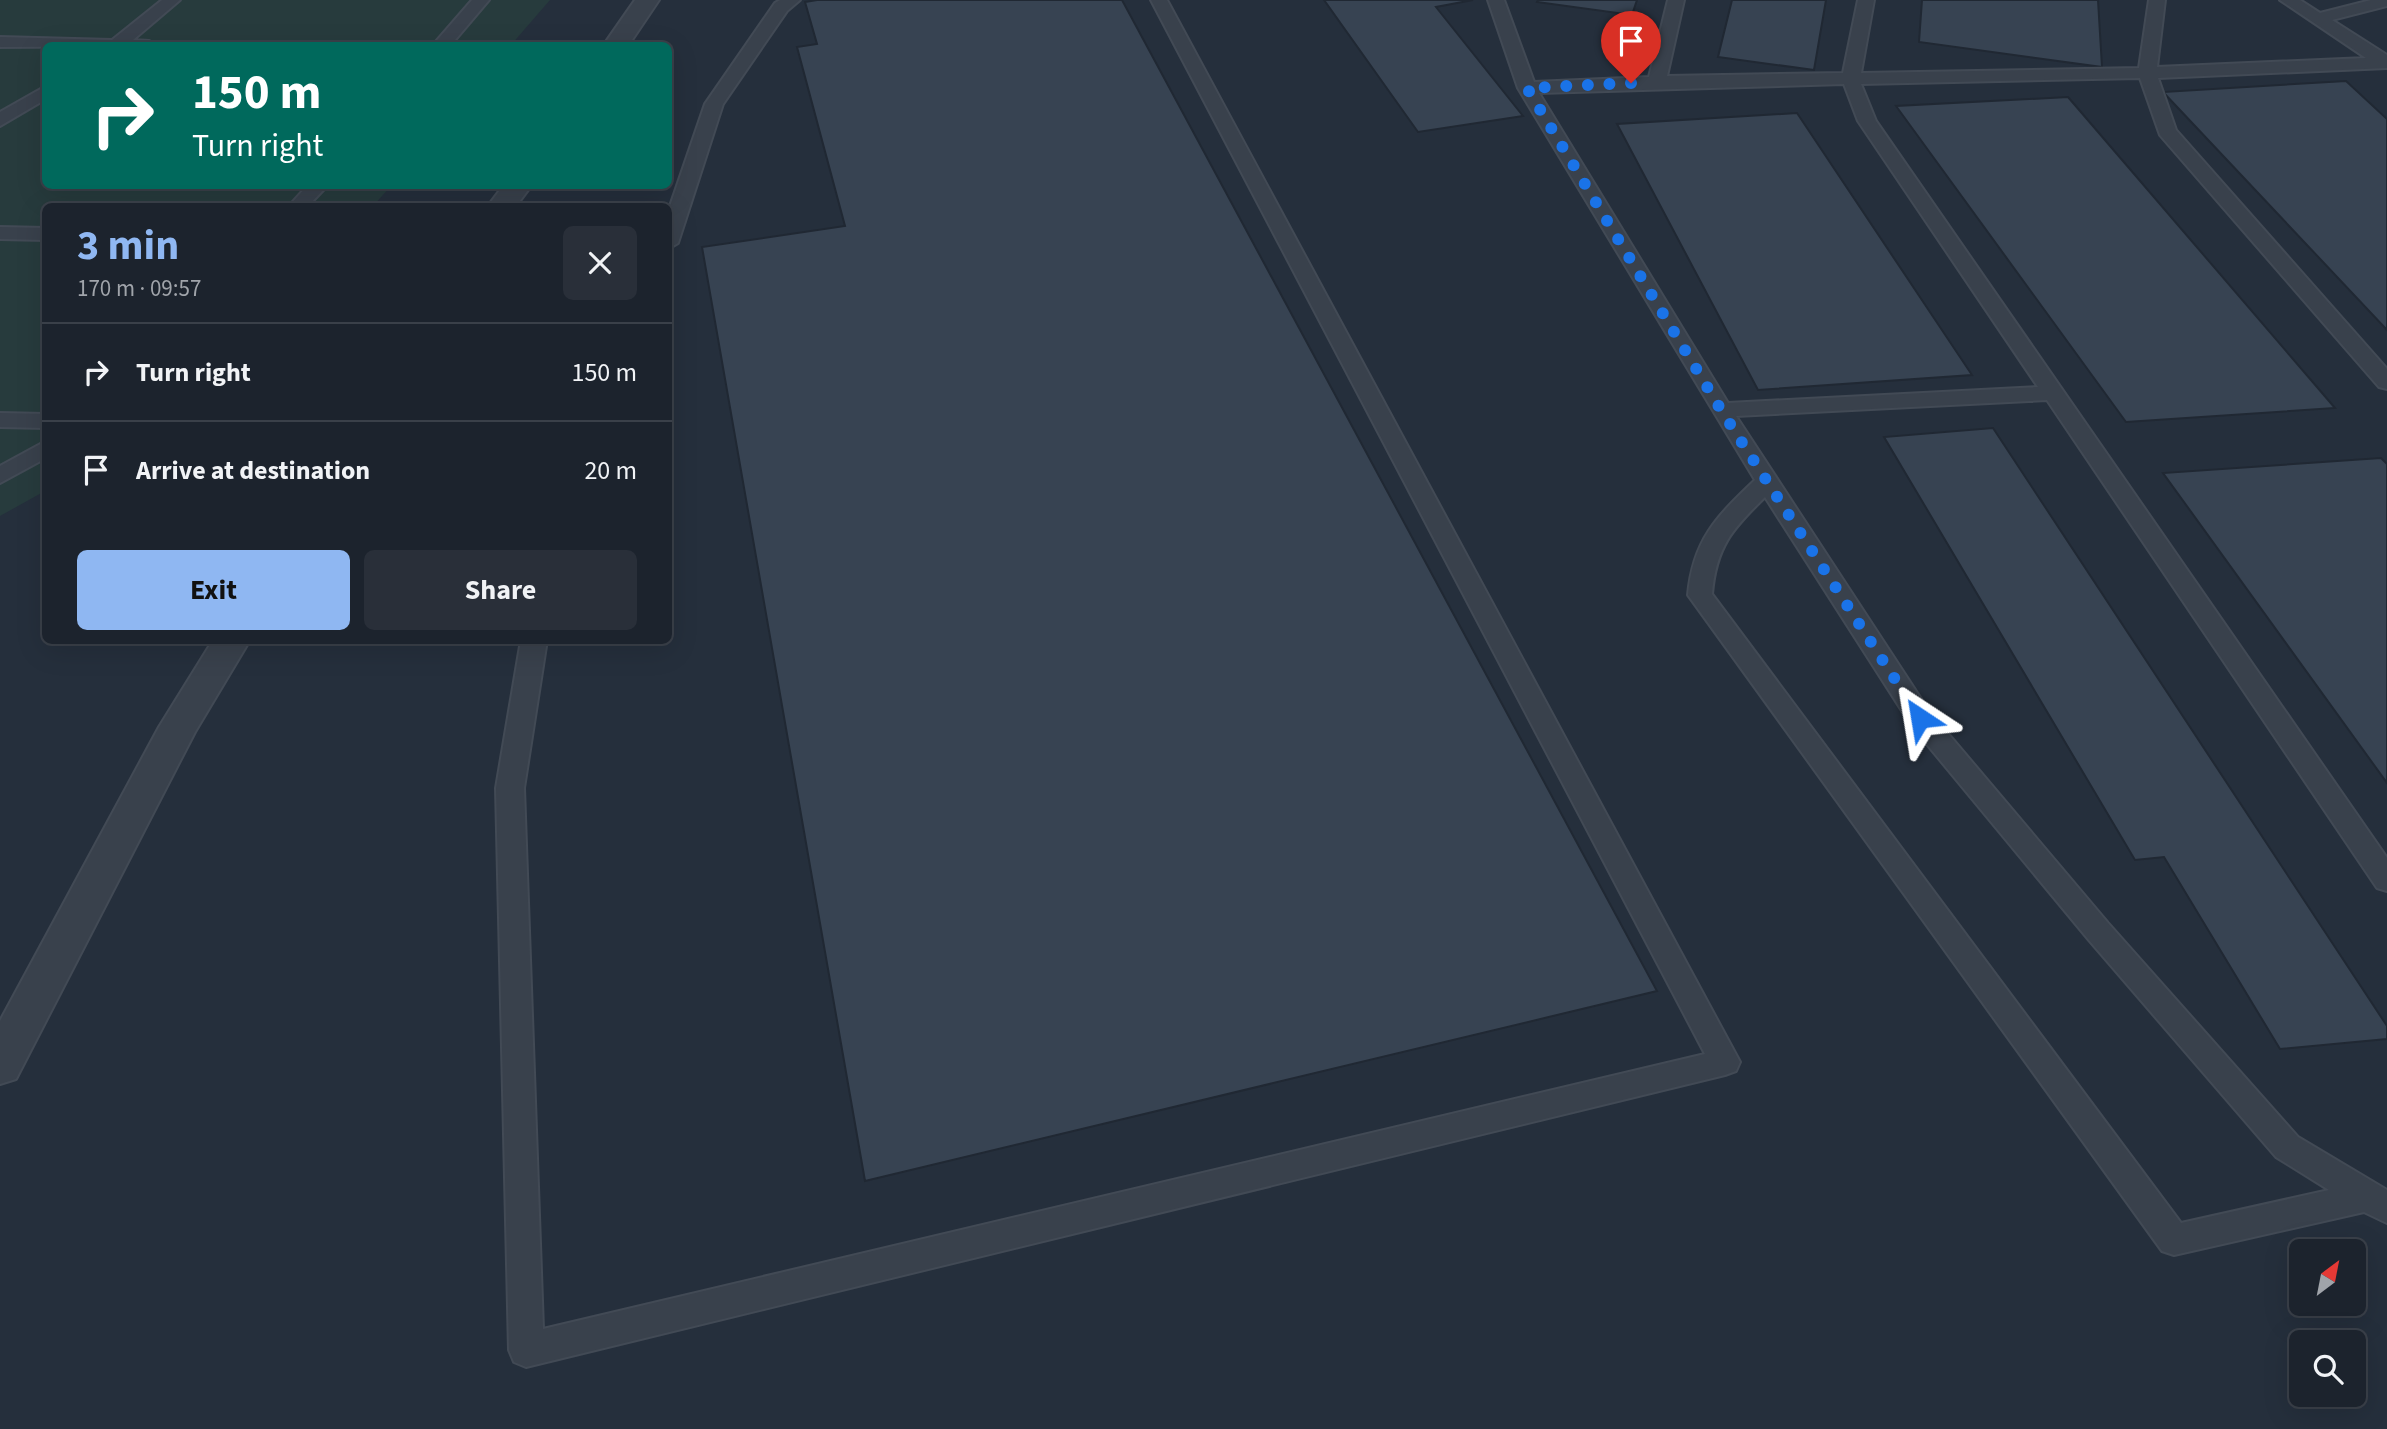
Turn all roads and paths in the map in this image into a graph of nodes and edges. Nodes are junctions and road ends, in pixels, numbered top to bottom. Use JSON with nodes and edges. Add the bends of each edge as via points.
{"nodes":[{"id":1,"x":172,"y":0,"type":"edge"},
{"id":2,"x":481,"y":0,"type":"edge"},
{"id":3,"x":648,"y":0,"type":"edge"},
{"id":4,"x":792,"y":0,"type":"edge"},
{"id":5,"x":1159,"y":0,"type":"edge"},
{"id":6,"x":1496,"y":0,"type":"edge"},
{"id":7,"x":1676,"y":0,"type":"edge"},
{"id":8,"x":1866,"y":0,"type":"edge"},
{"id":9,"x":2157,"y":0,"type":"edge"},
{"id":10,"x":2288,"y":0,"type":"edge"},
{"id":11,"x":2387,"y":1,"type":"edge"},
{"id":12,"x":2317,"y":19,"type":"junction"},
{"id":13,"x":0,"y":42,"type":"edge"},
{"id":14,"x":119,"y":42,"type":"edge"},
{"id":15,"x":444,"y":42,"type":"edge"},
{"id":16,"x":618,"y":42,"type":"edge"},
{"id":17,"x":42,"y":43,"type":"edge"},
{"id":18,"x":2386,"y":63,"type":"edge"},
{"id":19,"x":2147,"y":73,"type":"junction"},
{"id":20,"x":1851,"y":80,"type":"junction"},
{"id":21,"x":1657,"y":82,"type":"junction"},
{"id":22,"x":1527,"y":88,"type":"junction"},
{"id":23,"x":42,"y":94,"type":"edge"},
{"id":24,"x":0,"y":120,"type":"edge"},
{"id":25,"x":314,"y":189,"type":"edge"},
{"id":26,"x":301,"y":203,"type":"edge"},
{"id":27,"x":672,"y":231,"type":"edge"},
{"id":28,"x":0,"y":233,"type":"edge"},
{"id":29,"x":42,"y":234,"type":"edge"},
{"id":30,"x":2387,"y":382,"type":"edge"},
{"id":31,"x":2051,"y":393,"type":"junction"},
{"id":32,"x":1721,"y":410,"type":"junction"},
{"id":33,"x":0,"y":420,"type":"edge"},
{"id":34,"x":42,"y":421,"type":"edge"},
{"id":35,"x":42,"y":450,"type":"edge"},
{"id":36,"x":0,"y":476,"type":"edge"},
{"id":37,"x":1767,"y":482,"type":"junction"},
{"id":38,"x":230,"y":644,"type":"edge"},
{"id":39,"x":533,"y":644,"type":"edge"},
{"id":40,"x":2387,"y":880,"type":"edge"},
{"id":41,"x":0,"y":1065,"type":"edge"},
{"id":42,"x":2377,"y":1202,"type":"edge"}],
"edges":[{"from":1,"to":14,"type":"lane"},
{"from":2,"to":15,"type":"lane"},
{"from":3,"to":16,"type":"street"},
{"from":4,"to":27,"type":"lane","via":[[781,7],[714,104]]},
{"from":5,"to":39,"type":"lane","via":[[1725,1062],[526,1350],[510,788]]},
{"from":6,"to":22,"type":"lane"},
{"from":7,"to":21,"type":"lane"},
{"from":8,"to":20,"type":"lane"},
{"from":9,"to":19,"type":"lane"},
{"from":10,"to":12,"type":"lane"},
{"from":11,"to":12,"type":"lane"},
{"from":12,"to":18,"type":"lane"},
{"from":13,"to":17,"type":"lane"},
{"from":18,"to":19,"type":"lane"},
{"from":19,"to":20,"type":"lane"},
{"from":19,"to":30,"type":"lane","via":[[2166,131]]},
{"from":20,"to":21,"type":"lane"},
{"from":20,"to":31,"type":"lane","via":[[1867,121]]},
{"from":21,"to":22,"type":"lane"},
{"from":22,"to":32,"type":"lane"},
{"from":23,"to":24,"type":"lane"},
{"from":25,"to":26,"type":"lane"},
{"from":28,"to":29,"type":"lane"},
{"from":31,"to":32,"type":"lane"},
{"from":31,"to":40,"type":"lane"},
{"from":32,"to":37,"type":"lane"},
{"from":33,"to":34,"type":"lane"},
{"from":35,"to":36,"type":"lane"},
{"from":37,"to":42,"type":"lane","via":[[1920,718],[2098,931],[2287,1147]]},
{"from":37,"to":42,"type":"lane","via":[[1712,540],[1703,558],[1700,595],[2174,1240]]},
{"from":38,"to":41,"type":"street","via":[[178,727]]}]}
